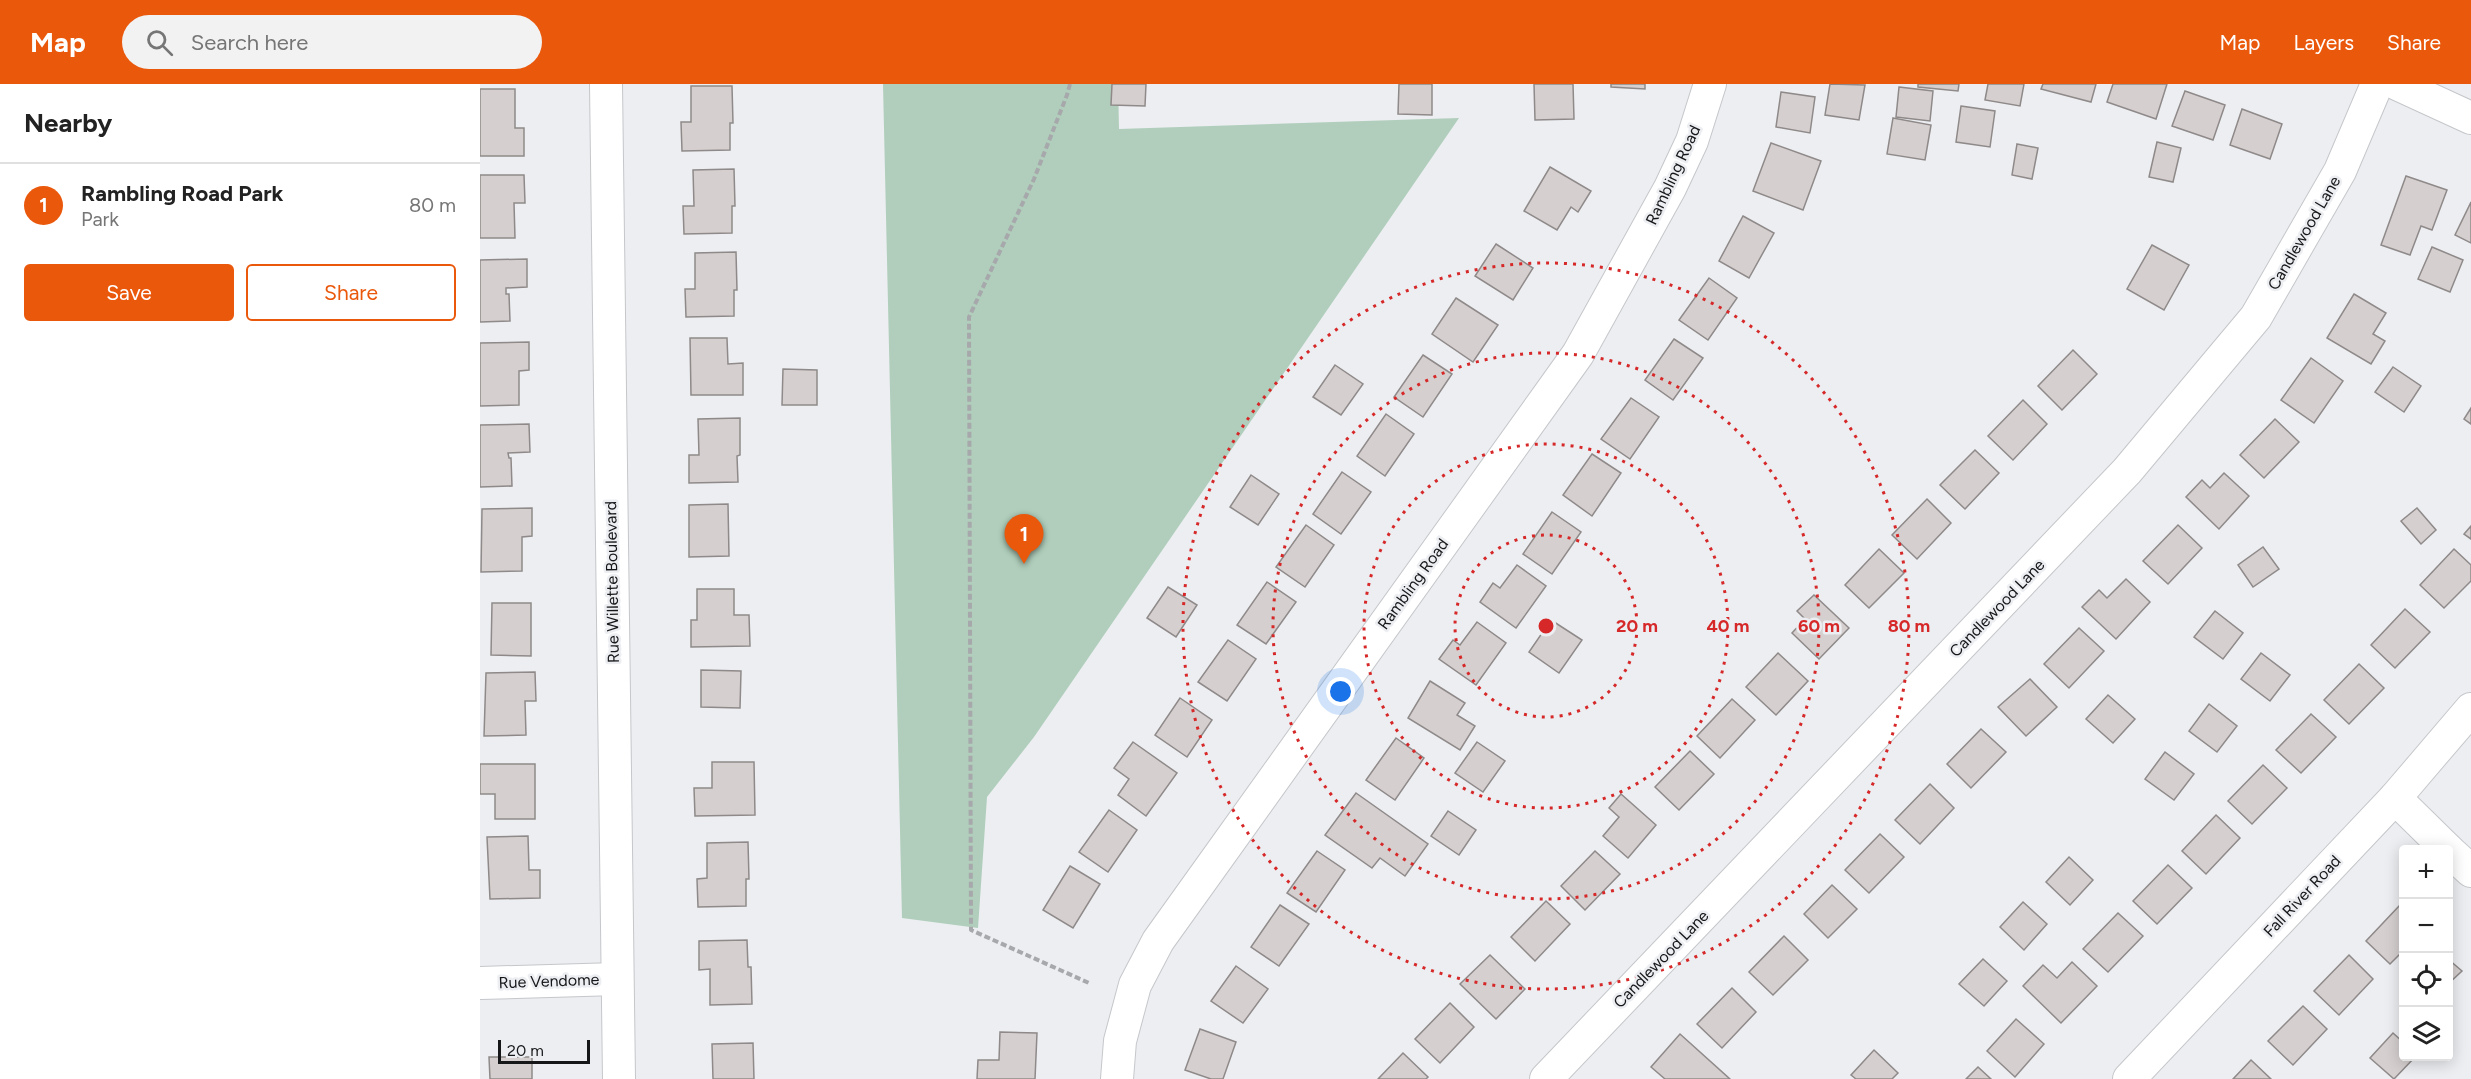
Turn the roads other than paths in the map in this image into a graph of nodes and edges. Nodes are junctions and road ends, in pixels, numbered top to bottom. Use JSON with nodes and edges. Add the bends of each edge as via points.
{"nodes":[{"id":1,"x":606,"y":84,"type":"edge"},
{"id":2,"x":1710,"y":84,"type":"edge"},
{"id":3,"x":2377,"y":84,"type":"edge"},
{"id":4,"x":2397,"y":84,"type":"edge"},
{"id":5,"x":2471,"y":118,"type":"edge"},
{"id":6,"x":2471,"y":709,"type":"edge"},
{"id":7,"x":2394,"y":798,"type":"junction"},
{"id":8,"x":2443,"y":845,"type":"edge"},
{"id":9,"x":2453,"y":855,"type":"edge"},
{"id":10,"x":2471,"y":871,"type":"edge"},
{"id":11,"x":617,"y":979,"type":"junction"},
{"id":12,"x":480,"y":983,"type":"edge"},
{"id":13,"x":619,"y":1079,"type":"edge"},
{"id":14,"x":1117,"y":1079,"type":"edge"},
{"id":15,"x":1546,"y":1079,"type":"edge"},
{"id":16,"x":2129,"y":1079,"type":"edge"}],
"edges":[{"from":1,"to":11,"type":"street","name":"Rue Willette Boulevard"},
{"from":2,"to":14,"type":"street","name":"Rambling Road","via":[[1692,141],[1670,188],[1578,354],[1158,942],[1135,985],[1120,1041]]},
{"from":3,"to":15,"type":"street","name":"Candlewood Lane","via":[[2340,171],[2256,317],[2127,471]]},
{"from":4,"to":5,"type":"street"},
{"from":6,"to":7,"type":"street","name":"Fall River Road"},
{"from":7,"to":8,"type":"street"},
{"from":7,"to":16,"type":"street","name":"Fall River Road"},
{"from":9,"to":10,"type":"street"},
{"from":11,"to":12,"type":"street","name":"Rue Vendome"},
{"from":11,"to":13,"type":"street","name":"Rue Willette Boulevard"}]}
